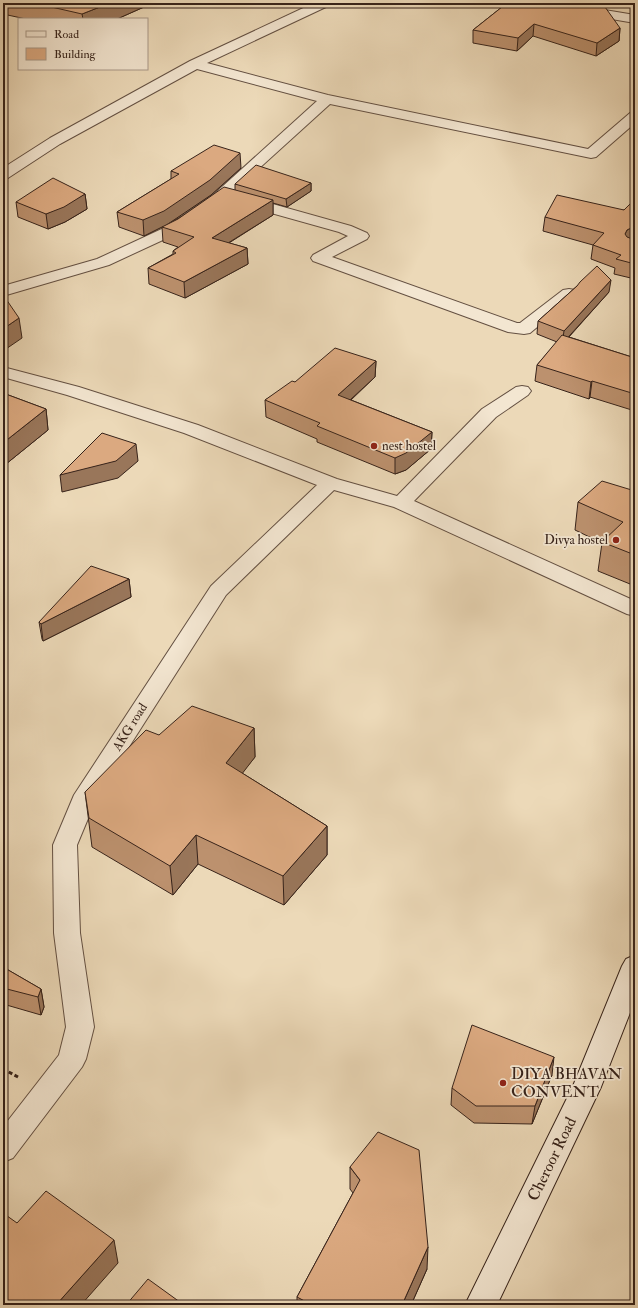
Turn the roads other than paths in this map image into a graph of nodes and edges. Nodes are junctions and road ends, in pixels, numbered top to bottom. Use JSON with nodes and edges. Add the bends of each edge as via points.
{"nodes":[{"id":1,"x":324,"y":3,"type":"edge"},
{"id":2,"x":540,"y":3,"type":"edge"},
{"id":3,"x":635,"y":19,"type":"edge"},
{"id":4,"x":195,"y":64,"type":"junction"},
{"id":5,"x":327,"y":99,"type":"junction"},
{"id":6,"x":635,"y":116,"type":"edge"},
{"id":7,"x":3,"y":175,"type":"edge"},
{"id":8,"x":222,"y":195,"type":"junction"},
{"id":9,"x":3,"y":291,"type":"edge"},
{"id":10,"x":569,"y":294,"type":"edge"},
{"id":11,"x":3,"y":372,"type":"edge"},
{"id":12,"x":522,"y":391,"type":"dead end"},
{"id":13,"x":330,"y":483,"type":"junction"},
{"id":14,"x":402,"y":503,"type":"junction"},
{"id":15,"x":635,"y":609,"type":"edge"},
{"id":16,"x":635,"y":966,"type":"edge"},
{"id":17,"x":3,"y":1149,"type":"edge"},
{"id":18,"x":481,"y":1305,"type":"edge"}],
"edges":[{"from":1,"to":4,"type":"street"},
{"from":2,"to":3,"type":"street"},
{"from":4,"to":5,"type":"street"},
{"from":4,"to":7,"type":"street","via":[[55,141]]},
{"from":5,"to":6,"type":"street","via":[[591,154]]},
{"from":5,"to":8,"type":"street"},
{"from":8,"to":9,"type":"street","via":[[172,230],[103,262]]},
{"from":8,"to":10,"type":"street","via":[[361,236],[319,258],[514,328],[524,328]]},
{"from":11,"to":13,"type":"street","via":[[73,391],[191,429]]},
{"from":12,"to":14,"type":"street","via":[[489,413]]},
{"from":13,"to":14,"type":"street"},
{"from":13,"to":17,"type":"street","name":"AKG road","via":[[218,591],[86,795],[65,845],[67,933],[80,1027],[72,1059]]},
{"from":14,"to":15,"type":"street"},
{"from":16,"to":18,"type":"street","name":"Cheroor Road","via":[[587,1087]]}]}
